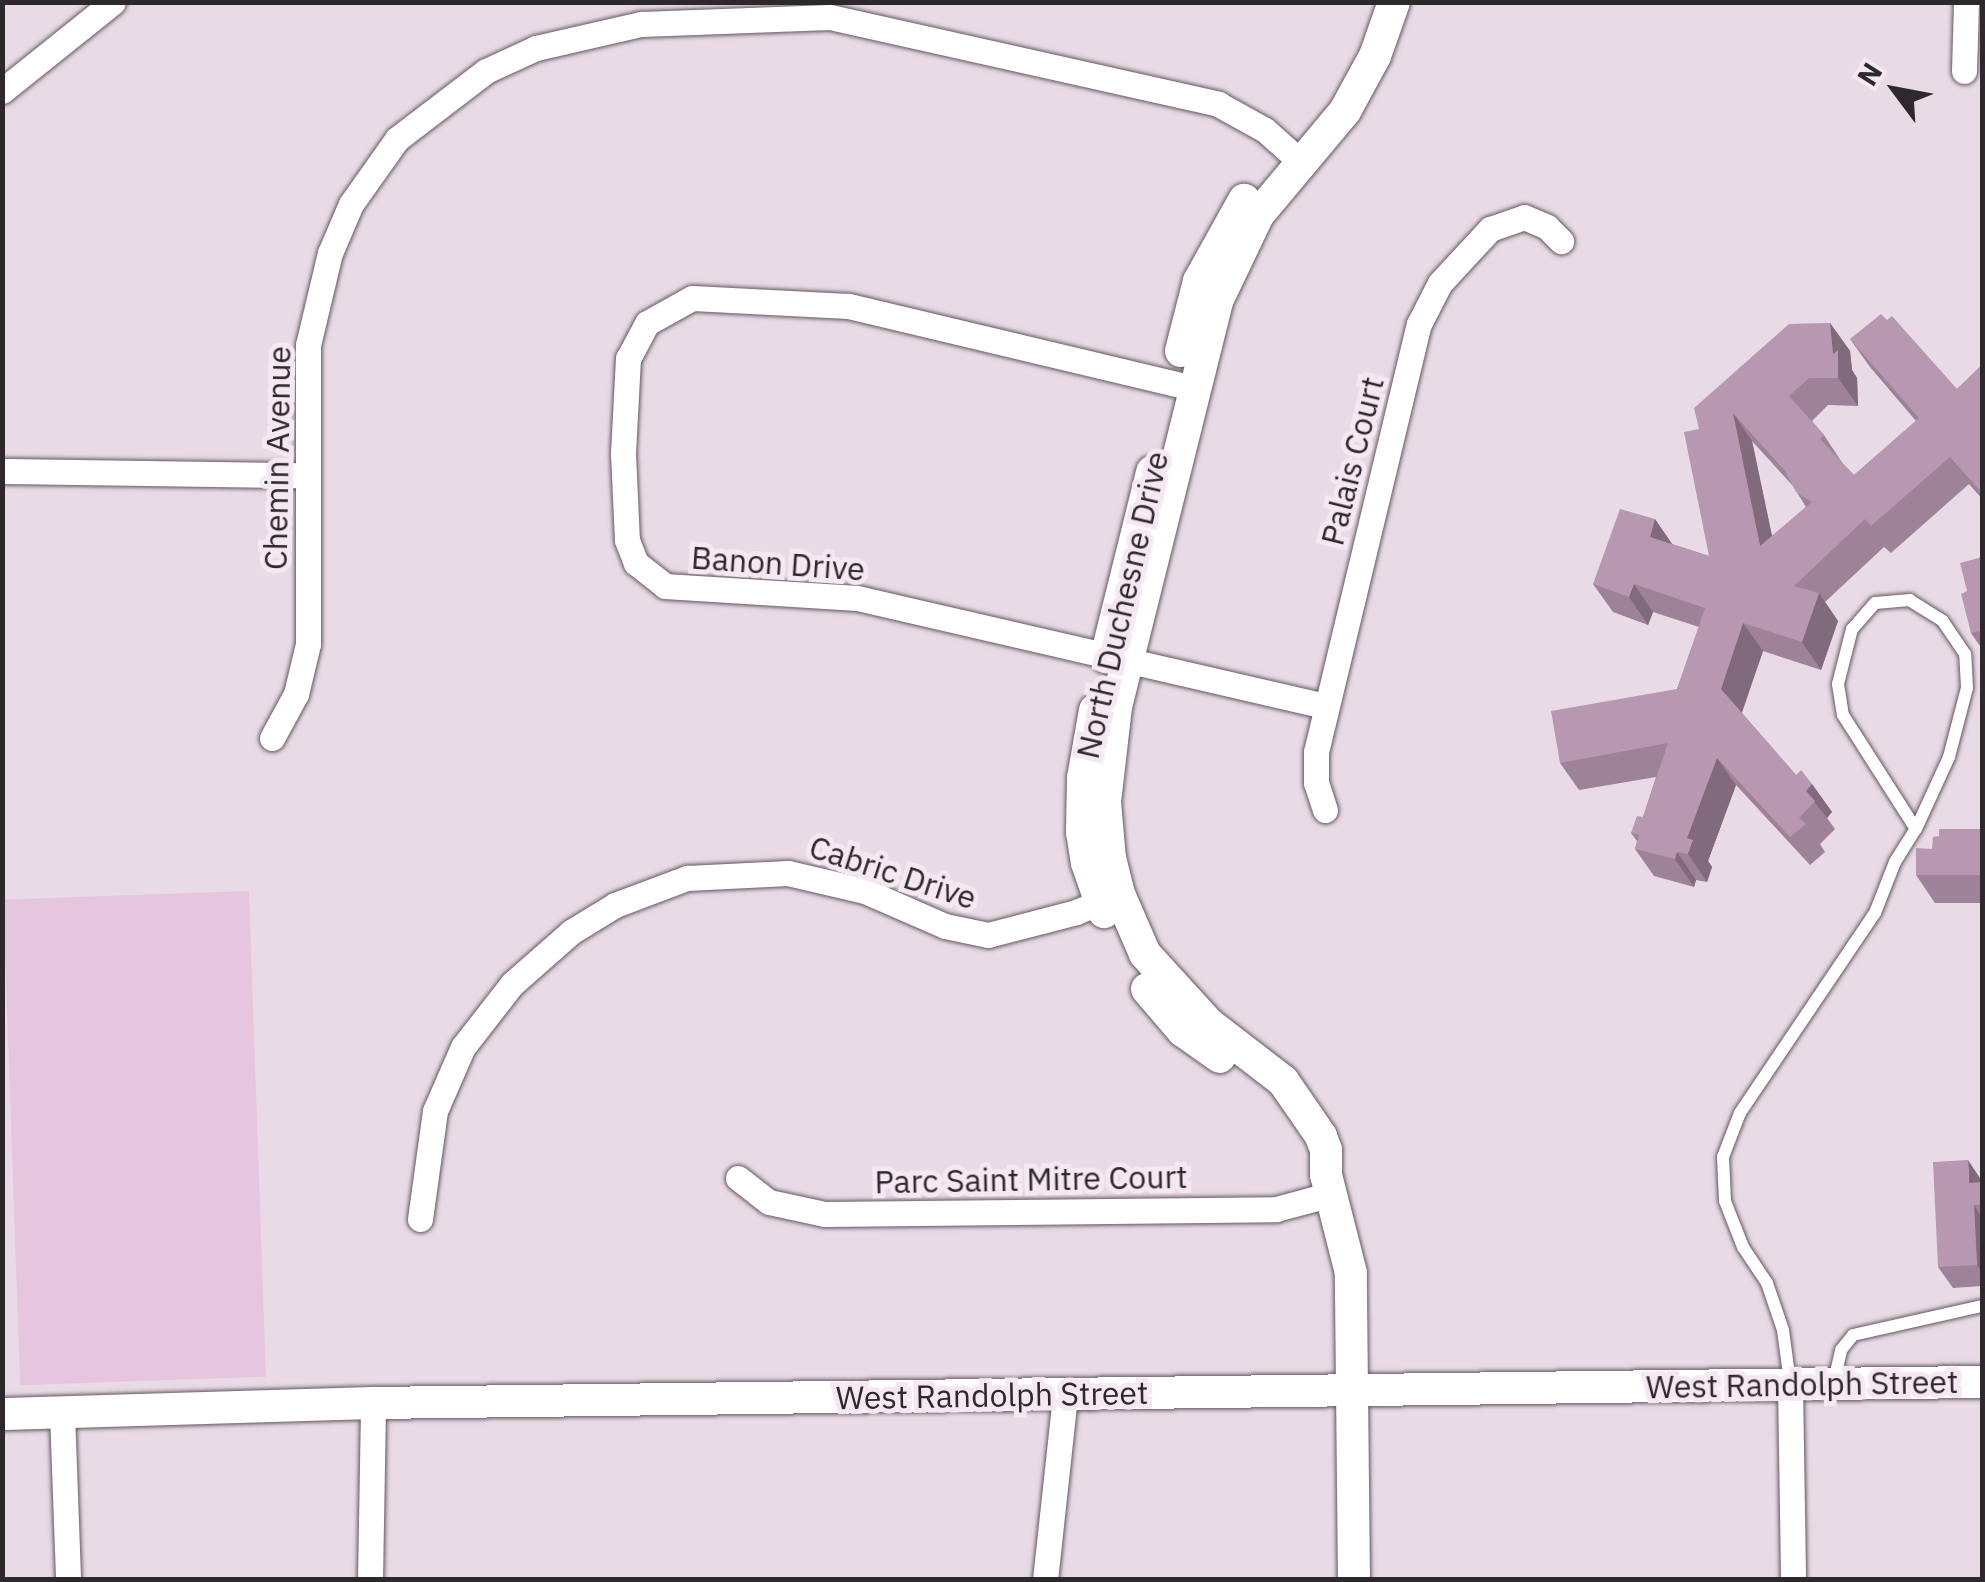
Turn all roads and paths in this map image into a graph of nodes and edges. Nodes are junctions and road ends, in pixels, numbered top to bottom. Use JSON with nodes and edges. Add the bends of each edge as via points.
{"nodes":[{"id":1,"x":113,"y":2,"type":"edge"},
{"id":2,"x":1371,"y":2,"type":"edge"},
{"id":3,"x":1394,"y":2,"type":"edge"},
{"id":4,"x":1966,"y":2,"type":"edge"},
{"id":5,"x":1964,"y":72,"type":"dead end"},
{"id":6,"x":2,"y":91,"type":"edge"},
{"id":7,"x":1295,"y":156,"type":"junction"},
{"id":8,"x":1561,"y":240,"type":"dead end"},
{"id":9,"x":1184,"y":386,"type":"junction"},
{"id":10,"x":2,"y":471,"type":"edge"},
{"id":11,"x":305,"y":475,"type":"junction"},
{"id":12,"x":1118,"y":655,"type":"junction"},
{"id":13,"x":1325,"y":706,"type":"junction"},
{"id":14,"x":272,"y":738,"type":"dead end"},
{"id":15,"x":1325,"y":810,"type":"dead end"},
{"id":16,"x":1916,"y":829,"type":"junction"},
{"id":17,"x":1109,"y":898,"type":"junction"},
{"id":18,"x":738,"y":1178,"type":"dead end"},
{"id":19,"x":1329,"y":1185,"type":"junction"},
{"id":20,"x":420,"y":1218,"type":"dead end"},
{"id":21,"x":1982,"y":1306,"type":"edge"},
{"id":22,"x":1982,"y":1382,"type":"edge"},
{"id":23,"x":1834,"y":1383,"type":"junction"},
{"id":24,"x":1790,"y":1384,"type":"junction"},
{"id":25,"x":1349,"y":1388,"type":"junction"},
{"id":26,"x":1065,"y":1395,"type":"junction"},
{"id":27,"x":373,"y":1403,"type":"junction"},
{"id":28,"x":62,"y":1413,"type":"junction"},
{"id":29,"x":2,"y":1414,"type":"edge"},
{"id":30,"x":68,"y":1580,"type":"edge"},
{"id":31,"x":370,"y":1580,"type":"edge"},
{"id":32,"x":1045,"y":1580,"type":"edge"},
{"id":33,"x":1354,"y":1580,"type":"edge"},
{"id":34,"x":1794,"y":1580,"type":"edge"}],
"edges":[{"from":1,"to":6,"type":"street"},
{"from":2,"to":7,"type":"street","name":"North Duchesne Drive","via":[[1347,65]]},
{"from":3,"to":7,"type":"street","name":"North Duchesne Drive","via":[[1345,112]]},
{"from":4,"to":5,"type":"street"},
{"from":7,"to":9,"type":"street","name":"North Duchesne Drive","via":[[1242,243]]},
{"from":7,"to":11,"type":"street","name":"Chemin Avenue","via":[[1248,118],[1218,104],[830,16],[640,24],[536,48],[460,87],[418,120],[350,204],[330,253],[308,345]]},
{"from":8,"to":13,"type":"street","name":"Palais Court","via":[[1524,217],[1510,218],[1460,257],[1428,300]]},
{"from":9,"to":12,"type":"street","name":"North Duchesne Drive"},
{"from":9,"to":12,"type":"street","name":"Banon Drive","via":[[817,302],[692,298],[647,323],[628,358],[624,522],[631,554],[654,579],[678,589],[857,598]]},
{"from":10,"to":11,"type":"street"},
{"from":11,"to":14,"type":"street","name":"Chemin Avenue","via":[[306,661]]},
{"from":12,"to":13,"type":"street","name":"Banon Drive"},
{"from":12,"to":17,"type":"street","name":"North Duchesne Drive","via":[[1106,773]]},
{"from":13,"to":15,"type":"street","name":"Palais Court","via":[[1316,783]]},
{"from":16,"to":16,"type":"lane","via":[[1954,740],[1967,688],[1965,654],[1943,621],[1910,600],[1875,603],[1852,628],[1838,684],[1843,715]]},
{"from":16,"to":24,"type":"lane","via":[[1875,913],[1740,1113],[1723,1157],[1724,1201],[1767,1283],[1783,1330]]},
{"from":17,"to":19,"type":"street","name":"North Duchesne Drive","via":[[1164,979],[1296,1099],[1322,1136]]},
{"from":17,"to":20,"type":"street","name":"Cabric Drive","via":[[988,935],[945,926],[865,891],[764,871],[687,878],[615,904],[512,984],[463,1047],[432,1122]]},
{"from":18,"to":19,"type":"street","name":"Parc Saint Mitre Court","via":[[769,1202],[825,1214],[1276,1209]]},
{"from":19,"to":25,"type":"street","name":"North Duchesne Drive","via":[[1351,1273]]},
{"from":21,"to":23,"type":"lane","via":[[1853,1335],[1841,1350]]},
{"from":22,"to":23,"type":"street","name":"West Randolph Street"},
{"from":23,"to":24,"type":"street","name":"West Randolph Street"},
{"from":24,"to":25,"type":"street","name":"West Randolph Street"},
{"from":24,"to":34,"type":"street"},
{"from":25,"to":26,"type":"street","name":"West Randolph Street"},
{"from":25,"to":33,"type":"street","name":"North Duchesne Drive"},
{"from":26,"to":27,"type":"street","name":"West Randolph Street"},
{"from":26,"to":32,"type":"street"},
{"from":27,"to":28,"type":"street","name":"West Randolph Street"},
{"from":27,"to":31,"type":"street"},
{"from":28,"to":29,"type":"street","name":"West Randolph Street"},
{"from":28,"to":30,"type":"street"}]}
